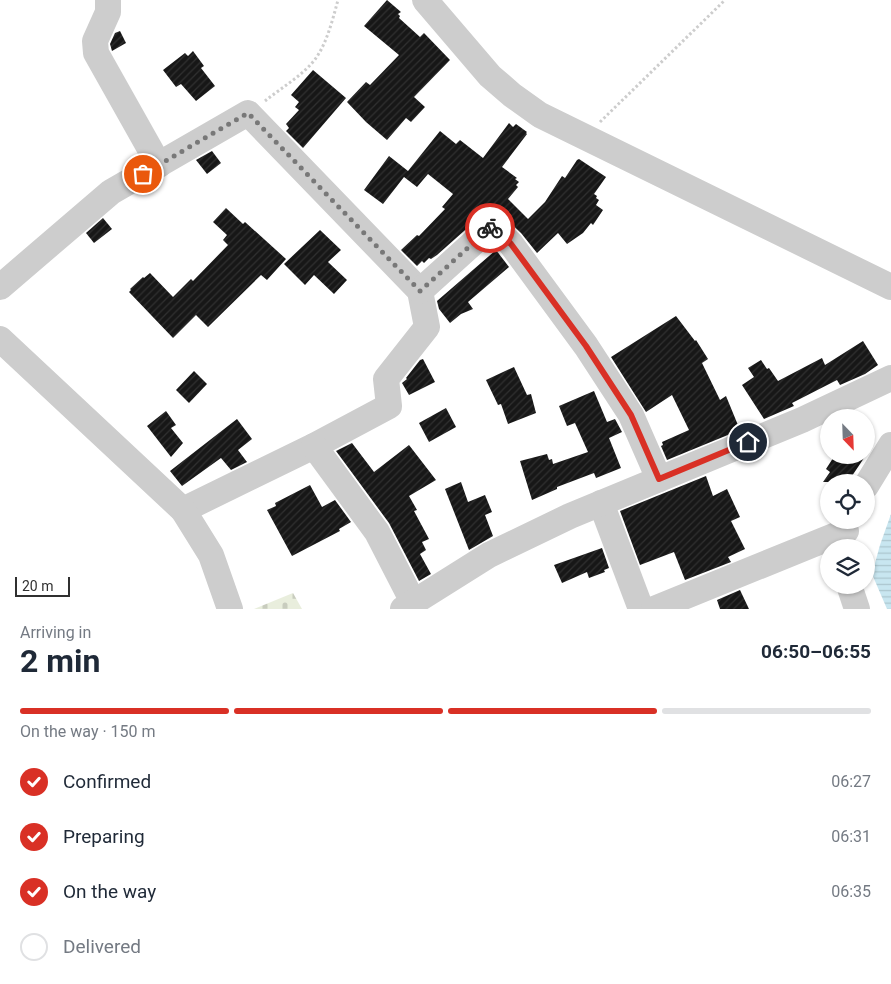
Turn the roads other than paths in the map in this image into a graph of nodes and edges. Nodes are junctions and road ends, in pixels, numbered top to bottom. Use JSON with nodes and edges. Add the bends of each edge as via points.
{"nodes":[{"id":1,"x":108,"y":0,"type":"edge"},
{"id":2,"x":425,"y":0,"type":"edge"},
{"id":3,"x":159,"y":165,"type":"junction"},
{"id":4,"x":0,"y":286,"type":"edge"},
{"id":5,"x":891,"y":287,"type":"edge"},
{"id":6,"x":420,"y":291,"type":"junction"},
{"id":7,"x":0,"y":340,"type":"edge"},
{"id":8,"x":891,"y":378,"type":"edge"},
{"id":9,"x":891,"y":445,"type":"edge"},
{"id":10,"x":314,"y":446,"type":"junction"},
{"id":11,"x":873,"y":474,"type":"edge"},
{"id":12,"x":659,"y":479,"type":"junction"},
{"id":13,"x":601,"y":503,"type":"junction"},
{"id":14,"x":183,"y":510,"type":"junction"},
{"id":15,"x":847,"y":533,"type":"edge"},
{"id":16,"x":852,"y":594,"type":"edge"},
{"id":17,"x":408,"y":606,"type":"edge"},
{"id":18,"x":230,"y":609,"type":"edge"},
{"id":19,"x":641,"y":609,"type":"edge"},
{"id":20,"x":654,"y":609,"type":"edge"},
{"id":21,"x":857,"y":609,"type":"edge"}],
"edges":[{"from":1,"to":3,"type":"street","via":[[108,12],[95,41],[96,53]]},
{"from":2,"to":5,"type":"street","via":[[490,76],[540,115]]},
{"from":3,"to":4,"type":"street","via":[[111,192]]},
{"from":3,"to":6,"type":"street","via":[[248,113]]},
{"from":6,"to":10,"type":"street","via":[[427,327],[386,379],[389,406]]},
{"from":6,"to":12,"type":"street","via":[[492,226],[511,244],[586,346],[631,415]]},
{"from":7,"to":14,"type":"street"},
{"from":8,"to":12,"type":"street","via":[[802,420]]},
{"from":9,"to":11,"type":"street"},
{"from":10,"to":14,"type":"street"},
{"from":10,"to":17,"type":"street","via":[[377,532]]},
{"from":12,"to":13,"type":"street"},
{"from":13,"to":17,"type":"street","via":[[489,555]]},
{"from":13,"to":19,"type":"street"},
{"from":14,"to":18,"type":"street","via":[[211,555]]},
{"from":15,"to":20,"type":"street"},
{"from":16,"to":21,"type":"street"}]}
